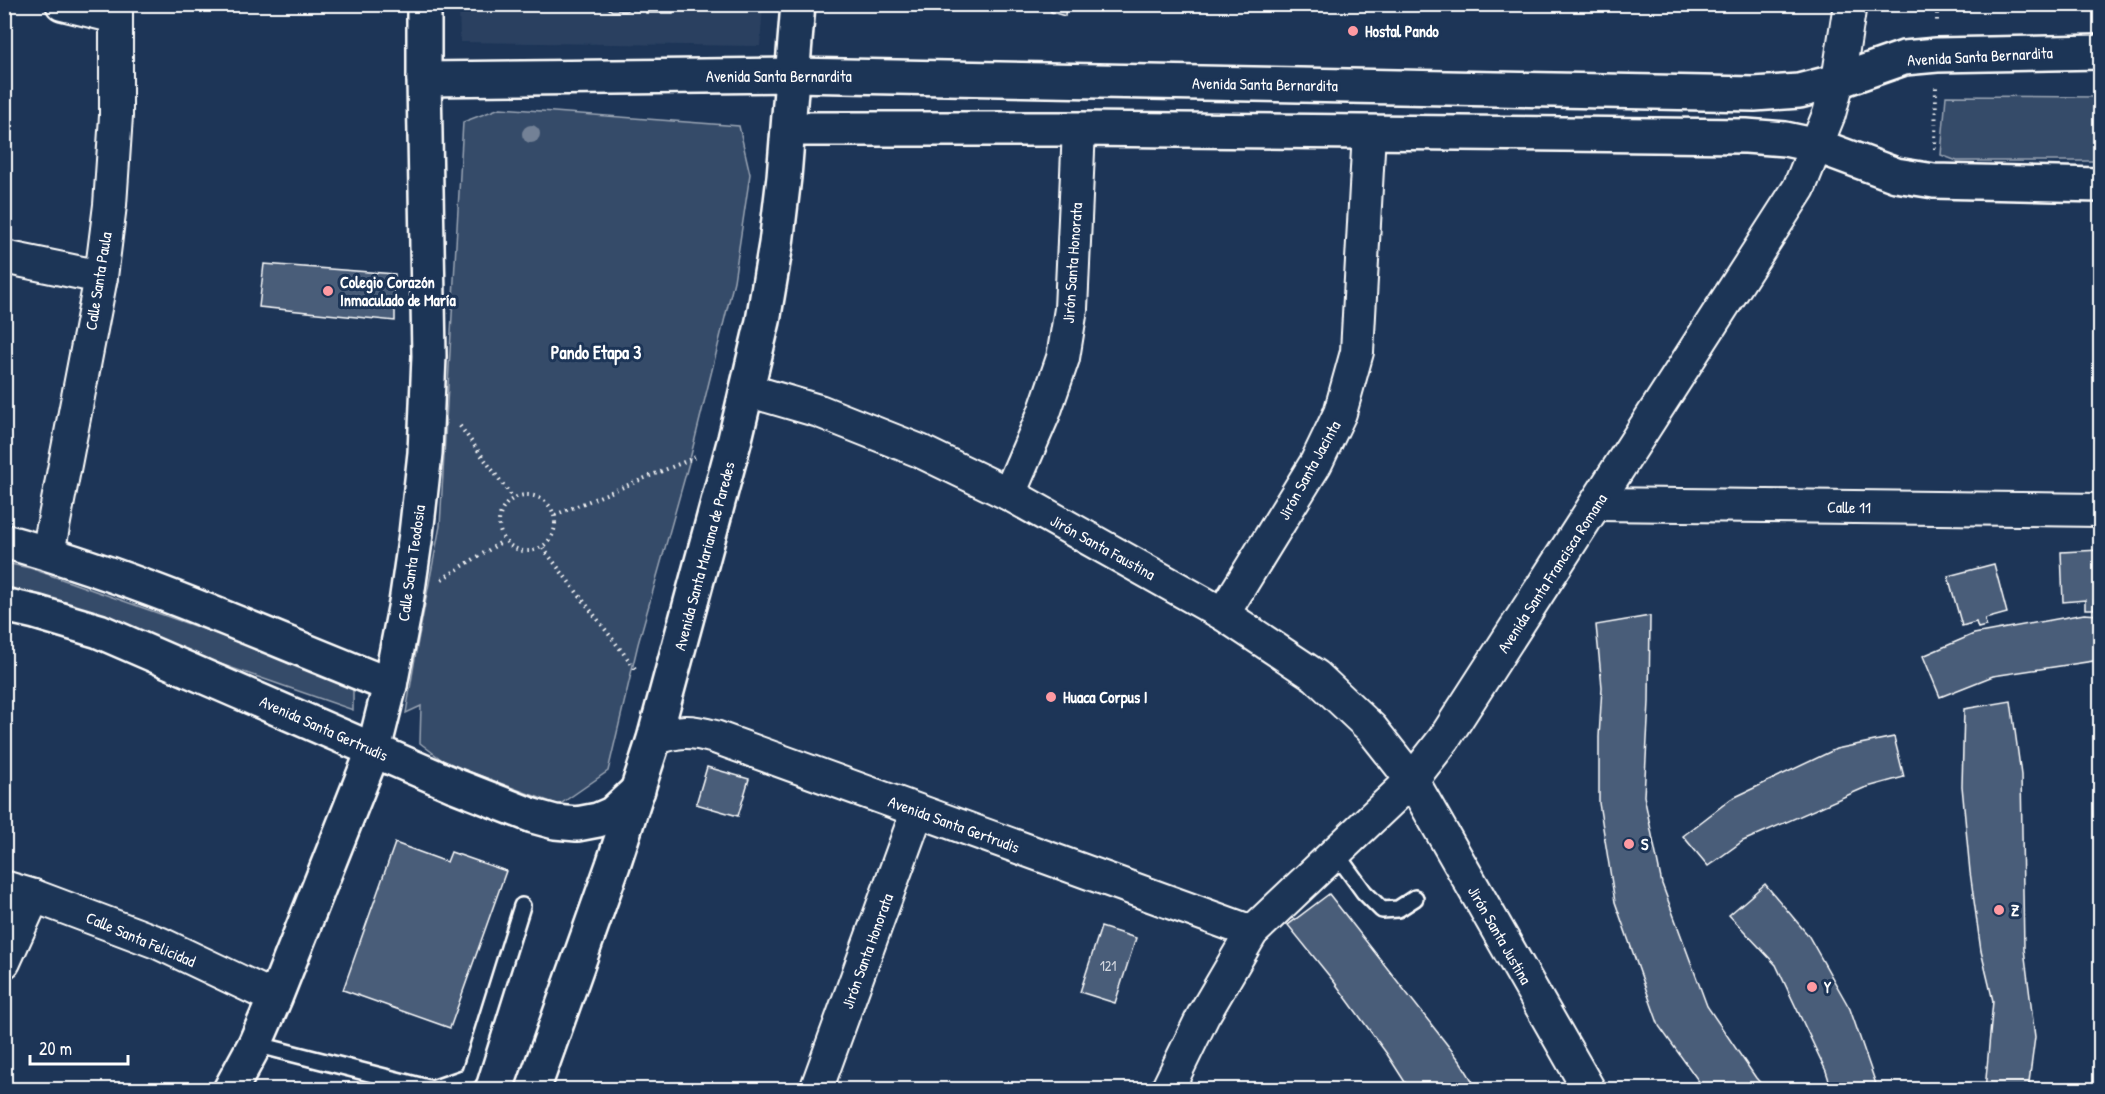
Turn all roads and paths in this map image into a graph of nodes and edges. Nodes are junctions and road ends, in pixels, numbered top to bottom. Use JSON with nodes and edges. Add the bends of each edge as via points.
{"nodes":[{"id":1,"x":62,"y":4,"type":"edge"},
{"id":2,"x":424,"y":4,"type":"edge"},
{"id":3,"x":798,"y":4,"type":"edge"},
{"id":4,"x":1850,"y":4,"type":"edge"},
{"id":5,"x":1937,"y":7,"type":"dead end"},
{"id":6,"x":116,"y":11,"type":"edge"},
{"id":7,"x":1937,"y":22,"type":"dead end"},
{"id":8,"x":2100,"y":52,"type":"edge"},
{"id":9,"x":793,"y":75,"type":"junction"},
{"id":10,"x":424,"y":79,"type":"junction"},
{"id":11,"x":1838,"y":81,"type":"junction"},
{"id":12,"x":1936,"y":83,"type":"dead end"},
{"id":13,"x":789,"y":129,"type":"junction"},
{"id":14,"x":1079,"y":129,"type":"junction"},
{"id":15,"x":1369,"y":132,"type":"junction"},
{"id":16,"x":1818,"y":146,"type":"junction"},
{"id":17,"x":1935,"y":154,"type":"dead end"},
{"id":18,"x":2100,"y":185,"type":"edge"},
{"id":19,"x":4,"y":257,"type":"edge"},
{"id":20,"x":101,"y":277,"type":"junction"},
{"id":21,"x":428,"y":382,"type":"junction"},
{"id":22,"x":747,"y":390,"type":"junction"},
{"id":23,"x":735,"y":440,"type":"junction"},
{"id":24,"x":1009,"y":494,"type":"junction"},
{"id":25,"x":513,"y":498,"type":"junction"},
{"id":26,"x":1597,"y":504,"type":"junction"},
{"id":27,"x":2100,"y":510,"type":"edge"},
{"id":28,"x":555,"y":515,"type":"junction"},
{"id":29,"x":4,"y":541,"type":"edge"},
{"id":30,"x":503,"y":541,"type":"junction"},
{"id":31,"x":543,"y":548,"type":"junction"},
{"id":32,"x":48,"y":553,"type":"junction"},
{"id":33,"x":406,"y":603,"type":"junction"},
{"id":34,"x":4,"y":605,"type":"edge"},
{"id":35,"x":1223,"y":614,"type":"junction"},
{"id":36,"x":390,"y":685,"type":"junction"},
{"id":37,"x":663,"y":705,"type":"junction"},
{"id":38,"x":654,"y":739,"type":"junction"},
{"id":39,"x":374,"y":749,"type":"junction"},
{"id":40,"x":1412,"y":780,"type":"junction"},
{"id":41,"x":638,"y":790,"type":"junction"},
{"id":42,"x":917,"y":812,"type":"junction"},
{"id":43,"x":1335,"y":852,"type":"junction"},
{"id":44,"x":4,"y":887,"type":"edge"},
{"id":45,"x":34,"y":896,"type":"junction"},
{"id":46,"x":1415,"y":898,"type":"dead end"},
{"id":47,"x":522,"y":906,"type":"dead end"},
{"id":48,"x":1252,"y":932,"type":"junction"},
{"id":49,"x":4,"y":962,"type":"edge"},
{"id":50,"x":275,"y":998,"type":"junction"},
{"id":51,"x":255,"y":1044,"type":"junction"},
{"id":52,"x":230,"y":1089,"type":"edge"},
{"id":53,"x":533,"y":1089,"type":"edge"},
{"id":54,"x":816,"y":1089,"type":"edge"},
{"id":55,"x":1167,"y":1089,"type":"edge"},
{"id":56,"x":1589,"y":1089,"type":"edge"}],
"edges":[{"from":1,"to":6,"type":"street"},
{"from":2,"to":10,"type":"main road","name":"Calle Santa Teodosia"},
{"from":3,"to":9,"type":"main road","name":"Avenida Santa Mariana de Paredes"},
{"from":4,"to":11,"type":"street","name":"Avenida Santa Francisca Romana"},
{"from":5,"to":7,"type":"path"},
{"from":6,"to":20,"type":"street","name":"Calle Santa Paula","via":[[115,127]]},
{"from":8,"to":11,"type":"main road","name":"Avenida Santa Bernardita","via":[[1904,58]]},
{"from":9,"to":10,"type":"main road","name":"Avenida Santa Bernardita"},
{"from":9,"to":11,"type":"main road","name":"Avenida Santa Bernardita","via":[[1754,94],[1799,91]]},
{"from":9,"to":13,"type":"main road","name":"Avenida Santa Mariana de Paredes"},
{"from":10,"to":21,"type":"main road","name":"Calle Santa Teodosia"},
{"from":11,"to":16,"type":"street","name":"Avenida Santa Francisca Romana"},
{"from":12,"to":17,"type":"path"},
{"from":13,"to":14,"type":"main road"},
{"from":13,"to":22,"type":"main road","name":"Avenida Santa Mariana de Paredes","via":[[776,244]]},
{"from":14,"to":15,"type":"main road"},
{"from":14,"to":24,"type":"street","name":"Jirón Santa Honorata","via":[[1071,309],[1063,358]]},
{"from":15,"to":16,"type":"main road","via":[[1746,136]]},
{"from":15,"to":35,"type":"street","name":"Jirón Santa Jacinta","via":[[1357,352],[1340,413],[1316,463]]},
{"from":16,"to":18,"type":"main road","via":[[1896,174],[1934,181]]},
{"from":16,"to":26,"type":"street","name":"Avenida Santa Francisca Romana","via":[[1799,188]]},
{"from":19,"to":20,"type":"street"},
{"from":20,"to":32,"type":"street","name":"Calle Santa Paula"},
{"from":21,"to":25,"type":"path"},
{"from":21,"to":33,"type":"main road","name":"Calle Santa Teodosia","via":[[417,534]]},
{"from":22,"to":23,"type":"main road","name":"Avenida Santa Mariana de Paredes"},
{"from":22,"to":24,"type":"street","name":"Jirón Santa Faustina","via":[[819,411],[920,451]]},
{"from":23,"to":28,"type":"path"},
{"from":23,"to":37,"type":"main road","name":"Avenida Santa Mariana de Paredes"},
{"from":24,"to":35,"type":"street","name":"Jirón Santa Faustina"},
{"from":25,"to":28,"type":"path","via":[[529,495],[545,501]]},
{"from":25,"to":30,"type":"path","via":[[501,510],[498,525]]},
{"from":26,"to":27,"type":"street","name":"Calle 11"},
{"from":26,"to":40,"type":"street","name":"Avenida Santa Francisca Romana","via":[[1444,739]]},
{"from":28,"to":31,"type":"path","via":[[555,533]]},
{"from":29,"to":32,"type":"main road"},
{"from":30,"to":31,"type":"path","via":[[522,553]]},
{"from":30,"to":33,"type":"path"},
{"from":31,"to":37,"type":"path"},
{"from":32,"to":36,"type":"main road","via":[[152,589]]},
{"from":33,"to":36,"type":"main road","name":"Calle Santa Teodosia"},
{"from":34,"to":39,"type":"main road","name":"Avenida Santa Gertrudis","via":[[99,631]]},
{"from":35,"to":40,"type":"street","name":"Jirón Santa Faustina","via":[[1316,676],[1371,728]]},
{"from":36,"to":39,"type":"main road","name":"Calle Santa Teodosia"},
{"from":37,"to":38,"type":"main road","name":"Avenida Santa Mariana de Paredes"},
{"from":38,"to":41,"type":"main road","name":"Avenida Santa Mariana de Paredes"},
{"from":38,"to":42,"type":"street","name":"Avenida Santa Gertrudis","via":[[692,731],[715,737]]},
{"from":39,"to":41,"type":"main road","name":"Avenida Santa Gertrudis","via":[[454,785],[555,822],[577,824],[598,820],[612,814]]},
{"from":39,"to":50,"type":"main road","name":"Calle Santa Teodosia"},
{"from":40,"to":43,"type":"street","name":"Avenida Santa Francisca Romana"},
{"from":40,"to":56,"type":"street","name":"Jirón Santa Justina"},
{"from":41,"to":53,"type":"main road","name":"Avenida Santa Mariana de Paredes"},
{"from":42,"to":48,"type":"street","name":"Avenida Santa Gertrudis"},
{"from":42,"to":54,"type":"street","name":"Jirón Santa Honorata"},
{"from":43,"to":46,"type":"lane","via":[[1382,910],[1398,909]]},
{"from":43,"to":48,"type":"street","name":"Avenida Santa Francisca Romana"},
{"from":44,"to":45,"type":"street","name":"Calle Santa Felicidad"},
{"from":45,"to":49,"type":"street"},
{"from":45,"to":50,"type":"street","name":"Calle Santa Felicidad","via":[[159,943]]},
{"from":47,"to":51,"type":"lane","via":[[469,1076],[432,1089]]},
{"from":48,"to":55,"type":"street","name":"Avenida Santa Francisca Romana","via":[[1203,1016]]},
{"from":50,"to":51,"type":"main road","name":"Calle Santa Teodosia"},
{"from":51,"to":52,"type":"main road","name":"Calle Santa Teodosia"}]}
